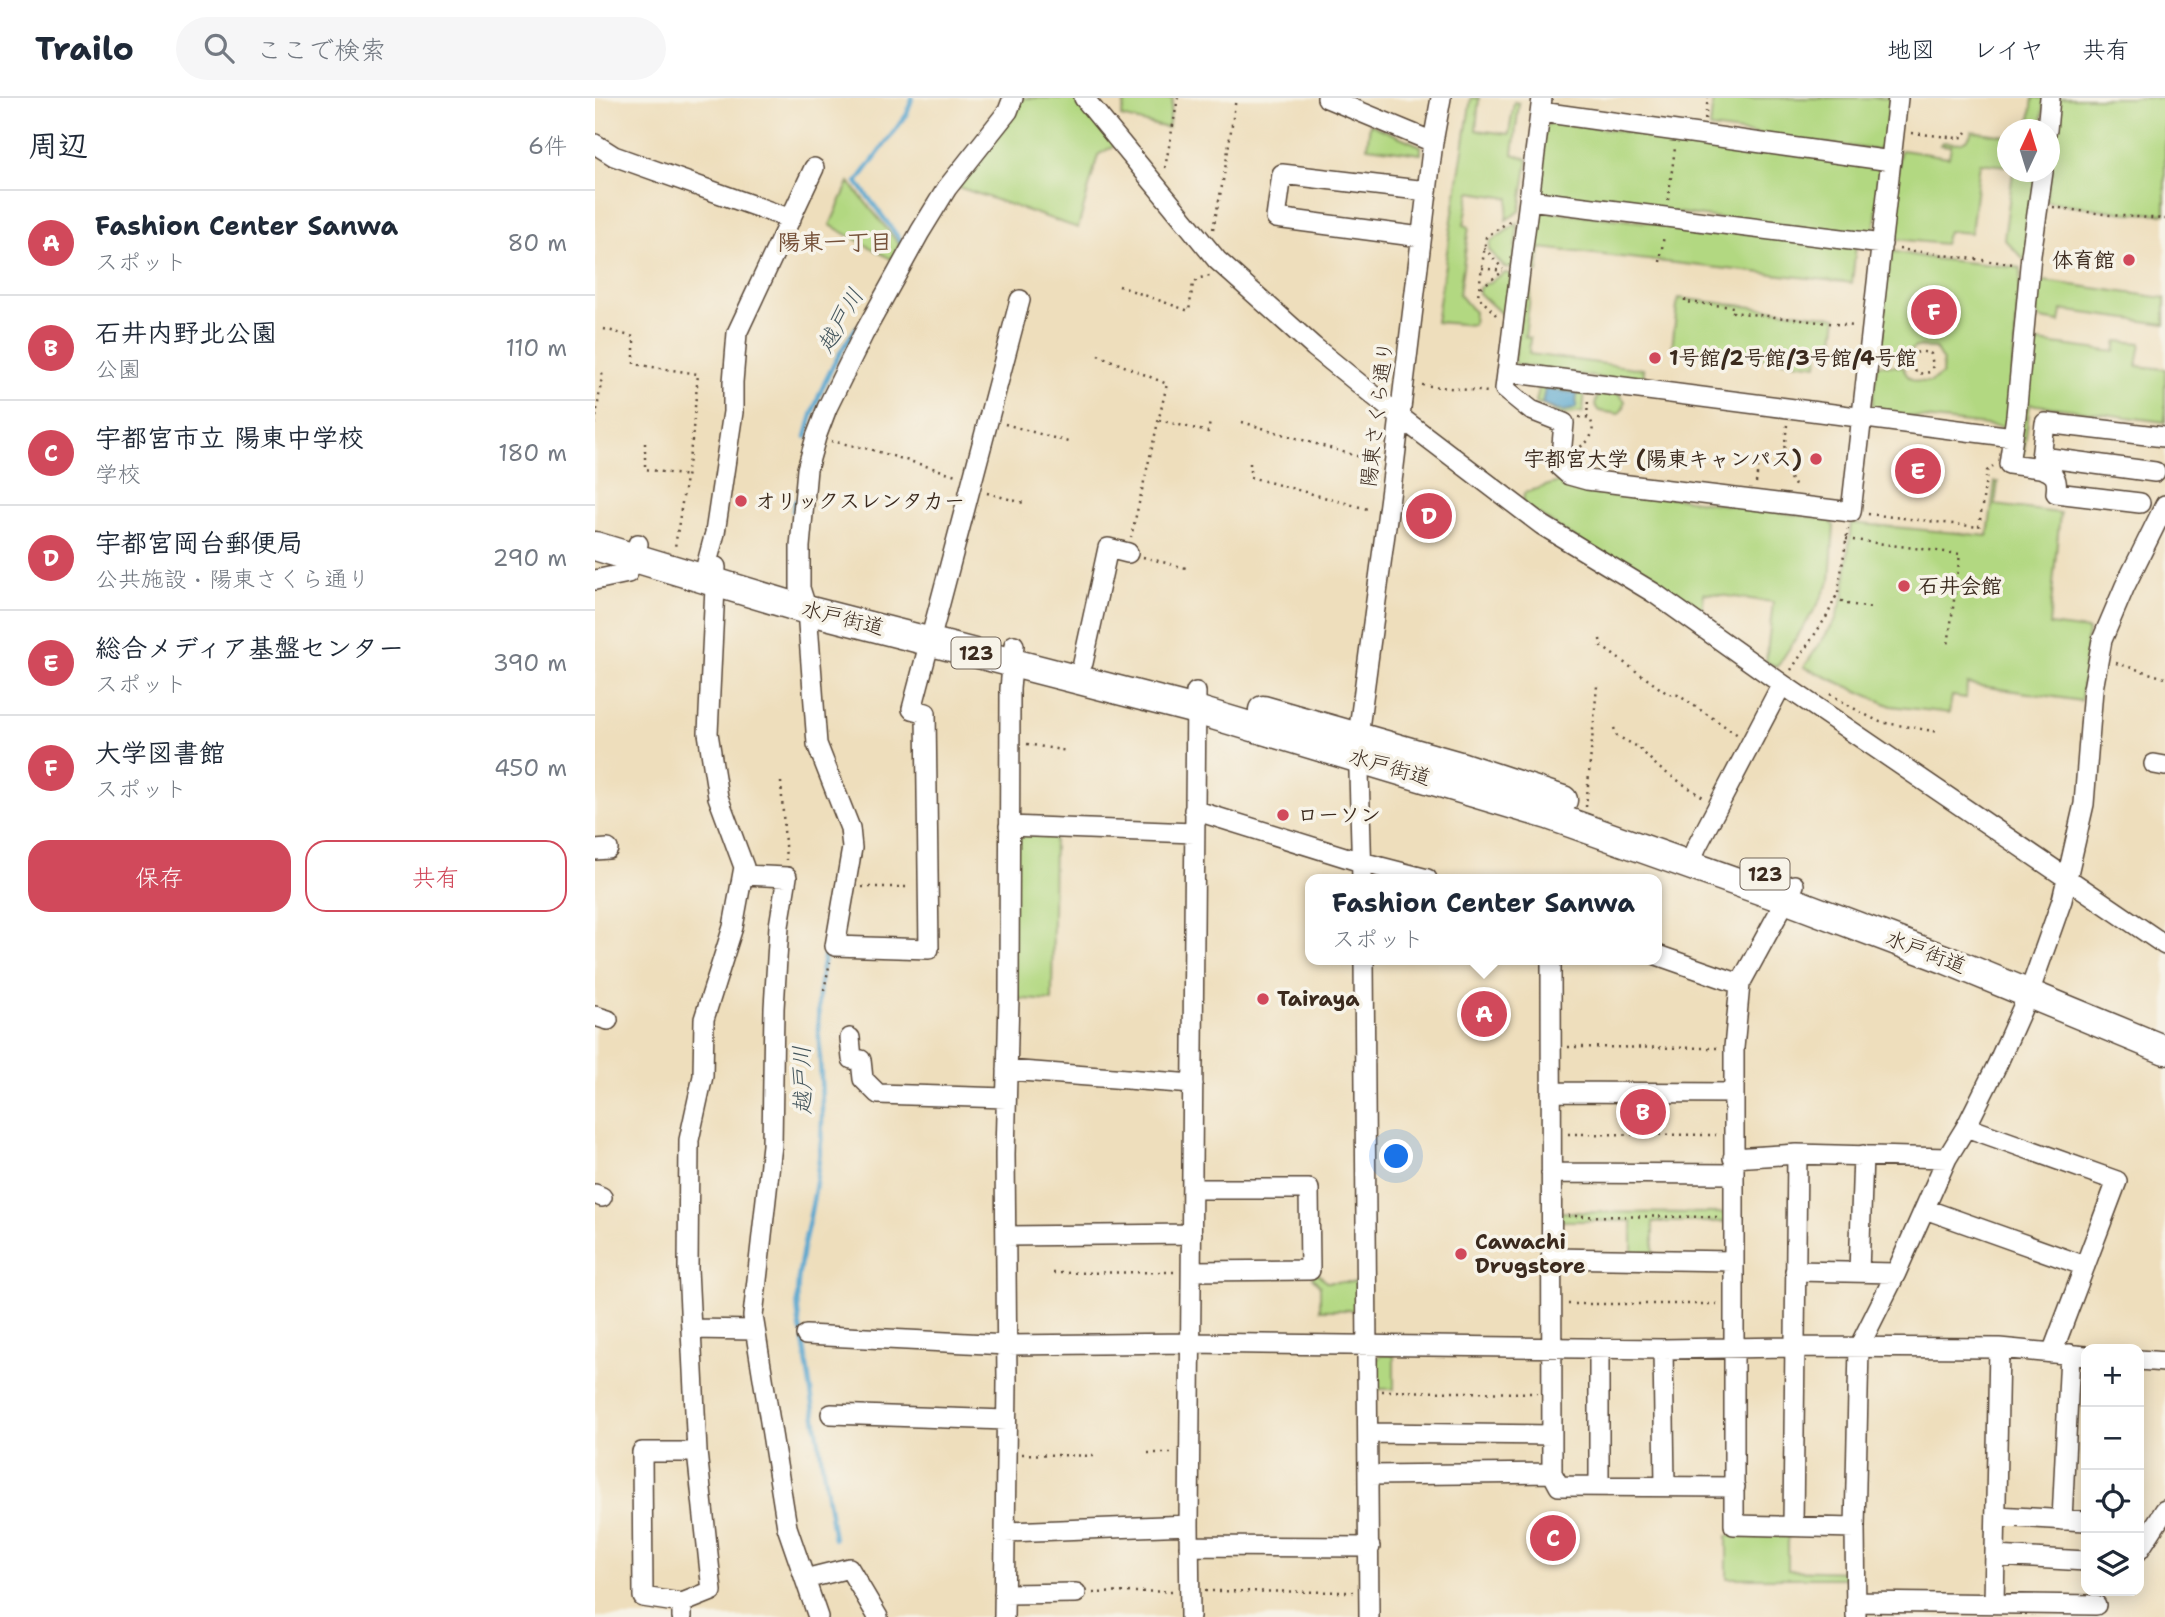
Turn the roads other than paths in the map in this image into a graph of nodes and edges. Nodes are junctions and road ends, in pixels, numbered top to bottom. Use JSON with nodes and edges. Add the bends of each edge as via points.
{"nodes":[{"id":1,"x":1013,"y":98,"type":"edge"},
{"id":2,"x":1084,"y":98,"type":"edge"},
{"id":3,"x":1327,"y":98,"type":"edge"},
{"id":4,"x":1441,"y":98,"type":"edge"},
{"id":5,"x":1898,"y":98,"type":"edge"},
{"id":6,"x":2050,"y":98,"type":"edge"},
{"id":7,"x":1541,"y":105,"type":"edge"},
{"id":8,"x":2048,"y":119,"type":"edge"},
{"id":9,"x":1433,"y":142,"type":"junction"},
{"id":10,"x":595,"y":144,"type":"edge"},
{"id":11,"x":1891,"y":161,"type":"junction"},
{"id":12,"x":814,"y":169,"type":"dead end"},
{"id":13,"x":2042,"y":182,"type":"edge"},
{"id":14,"x":1427,"y":191,"type":"junction"},
{"id":15,"x":1529,"y":204,"type":"junction"},
{"id":16,"x":791,"y":219,"type":"junction"},
{"id":17,"x":1421,"y":237,"type":"junction"},
{"id":18,"x":1882,"y":245,"type":"junction"},
{"id":19,"x":1020,"y":300,"type":"dead end"},
{"id":20,"x":1506,"y":381,"type":"junction"},
{"id":21,"x":1399,"y":416,"type":"junction"},
{"id":22,"x":1861,"y":417,"type":"junction"},
{"id":23,"x":2013,"y":437,"type":"junction"},
{"id":24,"x":2164,"y":438,"type":"edge"},
{"id":25,"x":2041,"y":463,"type":"junction"},
{"id":26,"x":2155,"y":472,"type":"dead end"},
{"id":27,"x":2140,"y":503,"type":"dead end"},
{"id":28,"x":2165,"y":505,"type":"edge"},
{"id":29,"x":595,"y":530,"type":"edge"},
{"id":30,"x":595,"y":546,"type":"edge"},
{"id":31,"x":636,"y":551,"type":"junction"},
{"id":32,"x":1128,"y":553,"type":"road end"},
{"id":33,"x":710,"y":573,"type":"junction"},
{"id":34,"x":595,"y":580,"type":"edge"},
{"id":35,"x":798,"y":592,"type":"junction"},
{"id":36,"x":932,"y":633,"type":"junction"},
{"id":37,"x":1014,"y":654,"type":"junction"},
{"id":38,"x":1083,"y":663,"type":"junction"},
{"id":39,"x":1782,"y":684,"type":"junction"},
{"id":40,"x":1196,"y":701,"type":"junction"},
{"id":41,"x":1358,"y":747,"type":"junction"},
{"id":42,"x":1194,"y":810,"type":"junction"},
{"id":43,"x":1009,"y":826,"type":"junction"},
{"id":44,"x":1194,"y":833,"type":"junction"},
{"id":45,"x":1693,"y":856,"type":"junction"},
{"id":46,"x":1361,"y":870,"type":"edge"},
{"id":47,"x":1390,"y":874,"type":"edge"},
{"id":48,"x":743,"y":875,"type":"junction"},
{"id":49,"x":2067,"y":880,"type":"junction"},
{"id":50,"x":1790,"y":892,"type":"junction"},
{"id":51,"x":2165,"y":945,"type":"edge"},
{"id":52,"x":1662,"y":957,"type":"edge"},
{"id":53,"x":1364,"y":965,"type":"edge"},
{"id":54,"x":1551,"y":965,"type":"edge"},
{"id":55,"x":1740,"y":985,"type":"junction"},
{"id":56,"x":2032,"y":985,"type":"junction"},
{"id":57,"x":2165,"y":1031,"type":"edge"},
{"id":58,"x":850,"y":1038,"type":"dead end"},
{"id":59,"x":2165,"y":1050,"type":"edge"},
{"id":60,"x":1007,"y":1070,"type":"junction"},
{"id":61,"x":1192,"y":1084,"type":"junction"},
{"id":62,"x":1551,"y":1092,"type":"junction"},
{"id":63,"x":1734,"y":1093,"type":"junction"},
{"id":64,"x":1006,"y":1098,"type":"junction"},
{"id":65,"x":1966,"y":1127,"type":"junction"},
{"id":66,"x":1797,"y":1154,"type":"junction"},
{"id":67,"x":1863,"y":1155,"type":"junction"},
{"id":68,"x":1947,"y":1158,"type":"junction"},
{"id":69,"x":1734,"y":1166,"type":"junction"},
{"id":70,"x":1551,"y":1173,"type":"junction"},
{"id":71,"x":1192,"y":1189,"type":"junction"},
{"id":72,"x":1924,"y":1209,"type":"junction"},
{"id":73,"x":1192,"y":1234,"type":"junction"},
{"id":74,"x":1006,"y":1236,"type":"junction"},
{"id":75,"x":1551,"y":1258,"type":"junction"},
{"id":76,"x":1733,"y":1261,"type":"junction"},
{"id":77,"x":2085,"y":1266,"type":"junction"},
{"id":78,"x":1192,"y":1271,"type":"junction"},
{"id":79,"x":1795,"y":1271,"type":"junction"},
{"id":80,"x":1859,"y":1272,"type":"junction"},
{"id":81,"x":1896,"y":1273,"type":"junction"},
{"id":82,"x":691,"y":1329,"type":"junction"},
{"id":83,"x":755,"y":1330,"type":"junction"},
{"id":84,"x":806,"y":1335,"type":"dead end"},
{"id":85,"x":1191,"y":1343,"type":"junction"},
{"id":86,"x":1007,"y":1345,"type":"junction"},
{"id":87,"x":1367,"y":1345,"type":"junction"},
{"id":88,"x":1552,"y":1347,"type":"junction"},
{"id":89,"x":1794,"y":1347,"type":"junction"},
{"id":90,"x":1859,"y":1347,"type":"junction"},
{"id":91,"x":1599,"y":1348,"type":"junction"},
{"id":92,"x":1734,"y":1348,"type":"junction"},
{"id":93,"x":1999,"y":1348,"type":"junction"},
{"id":94,"x":1663,"y":1349,"type":"junction"},
{"id":95,"x":2069,"y":1354,"type":"edge"},
{"id":96,"x":2144,"y":1360,"type":"edge"},
{"id":97,"x":2165,"y":1362,"type":"edge"},
{"id":98,"x":831,"y":1414,"type":"dead end"},
{"id":99,"x":1006,"y":1420,"type":"junction"},
{"id":100,"x":1369,"y":1433,"type":"junction"},
{"id":101,"x":1552,"y":1435,"type":"junction"},
{"id":102,"x":697,"y":1452,"type":"junction"},
{"id":103,"x":1552,"y":1473,"type":"junction"},
{"id":104,"x":1369,"y":1475,"type":"junction"},
{"id":105,"x":1599,"y":1486,"type":"junction"},
{"id":106,"x":1665,"y":1486,"type":"junction"},
{"id":107,"x":1735,"y":1486,"type":"junction"},
{"id":108,"x":1996,"y":1517,"type":"junction"},
{"id":109,"x":2153,"y":1519,"type":"edge"},
{"id":110,"x":2061,"y":1520,"type":"junction"},
{"id":111,"x":2081,"y":1521,"type":"edge"},
{"id":112,"x":1189,"y":1525,"type":"junction"},
{"id":113,"x":1793,"y":1526,"type":"junction"},
{"id":114,"x":1855,"y":1528,"type":"junction"},
{"id":115,"x":1005,"y":1532,"type":"junction"},
{"id":116,"x":2144,"y":1539,"type":"edge"},
{"id":117,"x":1189,"y":1546,"type":"junction"},
{"id":118,"x":1370,"y":1547,"type":"junction"},
{"id":119,"x":1995,"y":1556,"type":"junction"},
{"id":120,"x":2081,"y":1561,"type":"edge"},
{"id":121,"x":805,"y":1579,"type":"junction"},
{"id":122,"x":1076,"y":1593,"type":"road end"},
{"id":123,"x":1004,"y":1594,"type":"junction"},
{"id":124,"x":1994,"y":1603,"type":"junction"},
{"id":125,"x":2096,"y":1604,"type":"edge"},
{"id":126,"x":1856,"y":1609,"type":"edge"},
{"id":127,"x":682,"y":1610,"type":"edge"},
{"id":128,"x":1955,"y":1610,"type":"edge"},
{"id":129,"x":818,"y":1617,"type":"edge"},
{"id":130,"x":878,"y":1617,"type":"edge"},
{"id":131,"x":1004,"y":1617,"type":"edge"},
{"id":132,"x":1190,"y":1617,"type":"edge"},
{"id":133,"x":1369,"y":1617,"type":"edge"}],
"edges":[{"from":1,"to":35,"type":"street","via":[[920,232],[827,408],[807,469]]},
{"from":2,"to":21,"type":"street","via":[[1208,249],[1314,347]]},
{"from":3,"to":9,"type":"street"},
{"from":4,"to":9,"type":"street","name":"陽東さくら通り"},
{"from":5,"to":11,"type":"street"},
{"from":6,"to":8,"type":"street"},
{"from":7,"to":11,"type":"street"},
{"from":7,"to":15,"type":"street"},
{"from":9,"to":14,"type":"street","name":"陽東さくら通り"},
{"from":10,"to":16,"type":"street","via":[[614,156]]},
{"from":11,"to":18,"type":"street"},
{"from":12,"to":16,"type":"street"},
{"from":13,"to":23,"type":"street"},
{"from":14,"to":17,"type":"street","name":"陽東さくら通り"},
{"from":14,"to":17,"type":"street","via":[[1282,174],[1277,207],[1276,218]]},
{"from":15,"to":18,"type":"street"},
{"from":15,"to":20,"type":"street"},
{"from":16,"to":33,"type":"street","via":[[737,332],[733,412]]},
{"from":17,"to":21,"type":"street","name":"陽東さくら通り"},
{"from":18,"to":22,"type":"street"},
{"from":19,"to":36,"type":"street"},
{"from":20,"to":22,"type":"street"},
{"from":20,"to":22,"type":"street","via":[[1531,410],[1564,423],[1560,467],[1569,475],[1851,512]]},
{"from":21,"to":39,"type":"street","via":[[1542,525],[1654,593]]},
{"from":21,"to":41,"type":"street","name":"陽東さくら通り"},
{"from":22,"to":23,"type":"street"},
{"from":23,"to":25,"type":"street","via":[[2009,464]]},
{"from":24,"to":25,"type":"street","via":[[2045,423]]},
{"from":25,"to":26,"type":"street"},
{"from":25,"to":27,"type":"street","via":[[2056,478],[2056,493]]},
{"from":28,"to":49,"type":"street","via":[[2102,640],[2093,689],[2084,804]]},
{"from":29,"to":31,"type":"highway","name":"水戸街道","number":"123"},
{"from":30,"to":31,"type":"highway","name":"水戸街道","number":"123"},
{"from":31,"to":33,"type":"highway","name":"水戸街道","number":"123"},
{"from":31,"to":33,"type":"highway","name":"水戸街道","number":"123","via":[[673,554]]},
{"from":31,"to":34,"type":"street","via":[[628,573]]},
{"from":32,"to":38,"type":"street","via":[[1108,548]]},
{"from":33,"to":35,"type":"highway","name":"水戸街道","number":"123"},
{"from":33,"to":48,"type":"street","via":[[708,733],[718,797]]},
{"from":35,"to":36,"type":"highway","name":"水戸街道","number":"123"},
{"from":35,"to":36,"type":"street","via":[[817,744],[850,828],[852,848],[835,946],[929,949],[926,713],[912,709]]},
{"from":36,"to":37,"type":"highway","name":"水戸街道","number":"123"},
{"from":37,"to":38,"type":"highway","name":"水戸街道","number":"123"},
{"from":37,"to":40,"type":"highway","name":"水戸街道","number":"123"},
{"from":37,"to":43,"type":"street"},
{"from":38,"to":40,"type":"highway","name":"水戸街道","number":"123"},
{"from":39,"to":45,"type":"street"},
{"from":39,"to":49,"type":"street"},
{"from":40,"to":41,"type":"highway","name":"水戸街道","number":"123"},
{"from":40,"to":42,"type":"street"},
{"from":41,"to":45,"type":"highway","name":"水戸街道","number":"123","via":[[1548,815]]},
{"from":41,"to":45,"type":"highway","name":"水戸街道","number":"123","via":[[1463,767],[1586,807]]},
{"from":41,"to":46,"type":"street","name":"陽東さくら通り"},
{"from":42,"to":44,"type":"street"},
{"from":42,"to":46,"type":"street"},
{"from":43,"to":44,"type":"street"},
{"from":43,"to":60,"type":"street"},
{"from":44,"to":61,"type":"street"},
{"from":45,"to":50,"type":"highway","name":"水戸街道","number":"123"},
{"from":46,"to":47,"type":"street"},
{"from":48,"to":82,"type":"street","via":[[733,927],[704,1019],[703,1076],[689,1140]]},
{"from":48,"to":83,"type":"street","via":[[787,877],[779,926],[772,1145]]},
{"from":49,"to":51,"type":"street"},
{"from":49,"to":56,"type":"street"},
{"from":50,"to":55,"type":"street"},
{"from":50,"to":56,"type":"highway","name":"水戸街道","number":"123"},
{"from":52,"to":55,"type":"street"},
{"from":53,"to":87,"type":"street"},
{"from":54,"to":62,"type":"street"},
{"from":55,"to":63,"type":"street"},
{"from":56,"to":57,"type":"highway","name":"水戸街道","number":"123"},
{"from":56,"to":59,"type":"highway","name":"水戸街道","number":"123"},
{"from":56,"to":65,"type":"street"},
{"from":58,"to":64,"type":"street","via":[[852,1059],[862,1060],[863,1079],[878,1094]]},
{"from":60,"to":61,"type":"street"},
{"from":60,"to":64,"type":"street"},
{"from":61,"to":71,"type":"street"},
{"from":62,"to":63,"type":"street"},
{"from":62,"to":70,"type":"street"},
{"from":63,"to":69,"type":"street"},
{"from":64,"to":74,"type":"street"},
{"from":65,"to":68,"type":"street"},
{"from":65,"to":77,"type":"street","via":[[2117,1181]]},
{"from":66,"to":67,"type":"street"},
{"from":66,"to":69,"type":"street"},
{"from":66,"to":79,"type":"street"},
{"from":67,"to":68,"type":"street"},
{"from":67,"to":80,"type":"street"},
{"from":68,"to":72,"type":"street"},
{"from":69,"to":70,"type":"street"},
{"from":69,"to":76,"type":"street"},
{"from":70,"to":75,"type":"street"},
{"from":71,"to":73,"type":"street"},
{"from":71,"to":78,"type":"street","via":[[1309,1189],[1310,1270]]},
{"from":72,"to":77,"type":"street"},
{"from":72,"to":81,"type":"street"},
{"from":73,"to":74,"type":"street"},
{"from":73,"to":78,"type":"street"},
{"from":74,"to":86,"type":"street"},
{"from":75,"to":76,"type":"street"},
{"from":75,"to":88,"type":"street"},
{"from":76,"to":92,"type":"street"},
{"from":77,"to":95,"type":"street"},
{"from":78,"to":85,"type":"street"},
{"from":79,"to":80,"type":"street"},
{"from":79,"to":89,"type":"street"},
{"from":80,"to":81,"type":"street"},
{"from":81,"to":90,"type":"street"},
{"from":82,"to":83,"type":"street"},
{"from":82,"to":102,"type":"street"},
{"from":83,"to":121,"type":"street","via":[[787,1527]]},
{"from":84,"to":86,"type":"street"},
{"from":85,"to":86,"type":"street"},
{"from":85,"to":87,"type":"street"},
{"from":85,"to":112,"type":"street"},
{"from":86,"to":99,"type":"street"},
{"from":87,"to":88,"type":"street"},
{"from":87,"to":100,"type":"street"},
{"from":88,"to":91,"type":"street"},
{"from":88,"to":101,"type":"street"},
{"from":89,"to":90,"type":"street"},
{"from":89,"to":92,"type":"street"},
{"from":89,"to":113,"type":"street"},
{"from":90,"to":93,"type":"street"},
{"from":90,"to":114,"type":"street"},
{"from":91,"to":94,"type":"street"},
{"from":91,"to":105,"type":"street"},
{"from":92,"to":94,"type":"street"},
{"from":92,"to":107,"type":"street"},
{"from":93,"to":95,"type":"street"},
{"from":93,"to":108,"type":"street"},
{"from":94,"to":106,"type":"street"},
{"from":95,"to":110,"type":"street"},
{"from":96,"to":97,"type":"street"},
{"from":98,"to":99,"type":"street"},
{"from":99,"to":115,"type":"street"},
{"from":100,"to":101,"type":"street"},
{"from":100,"to":104,"type":"street"},
{"from":101,"to":103,"type":"street"},
{"from":102,"to":127,"type":"street","via":[[712,1591]]},
{"from":102,"to":127,"type":"street","via":[[642,1452],[643,1597]]},
{"from":103,"to":104,"type":"street"},
{"from":103,"to":105,"type":"street","via":[[1559,1486]]},
{"from":104,"to":118,"type":"street"},
{"from":105,"to":106,"type":"street"},
{"from":106,"to":107,"type":"street"},
{"from":107,"to":113,"type":"street","via":[[1734,1525]]},
{"from":108,"to":110,"type":"street"},
{"from":108,"to":119,"type":"street"},
{"from":109,"to":116,"type":"street"},
{"from":110,"to":111,"type":"street"},
{"from":112,"to":115,"type":"street"},
{"from":112,"to":117,"type":"street"},
{"from":113,"to":114,"type":"street"},
{"from":114,"to":126,"type":"street"},
{"from":115,"to":123,"type":"street"},
{"from":117,"to":118,"type":"street"},
{"from":117,"to":132,"type":"street"},
{"from":118,"to":133,"type":"street"},
{"from":119,"to":120,"type":"street"},
{"from":119,"to":124,"type":"street"},
{"from":121,"to":129,"type":"street"},
{"from":121,"to":130,"type":"street","via":[[849,1568]]},
{"from":122,"to":123,"type":"street"},
{"from":123,"to":131,"type":"street"},
{"from":124,"to":125,"type":"street"},
{"from":124,"to":128,"type":"street"},
{"from":126,"to":128,"type":"street"}]}
